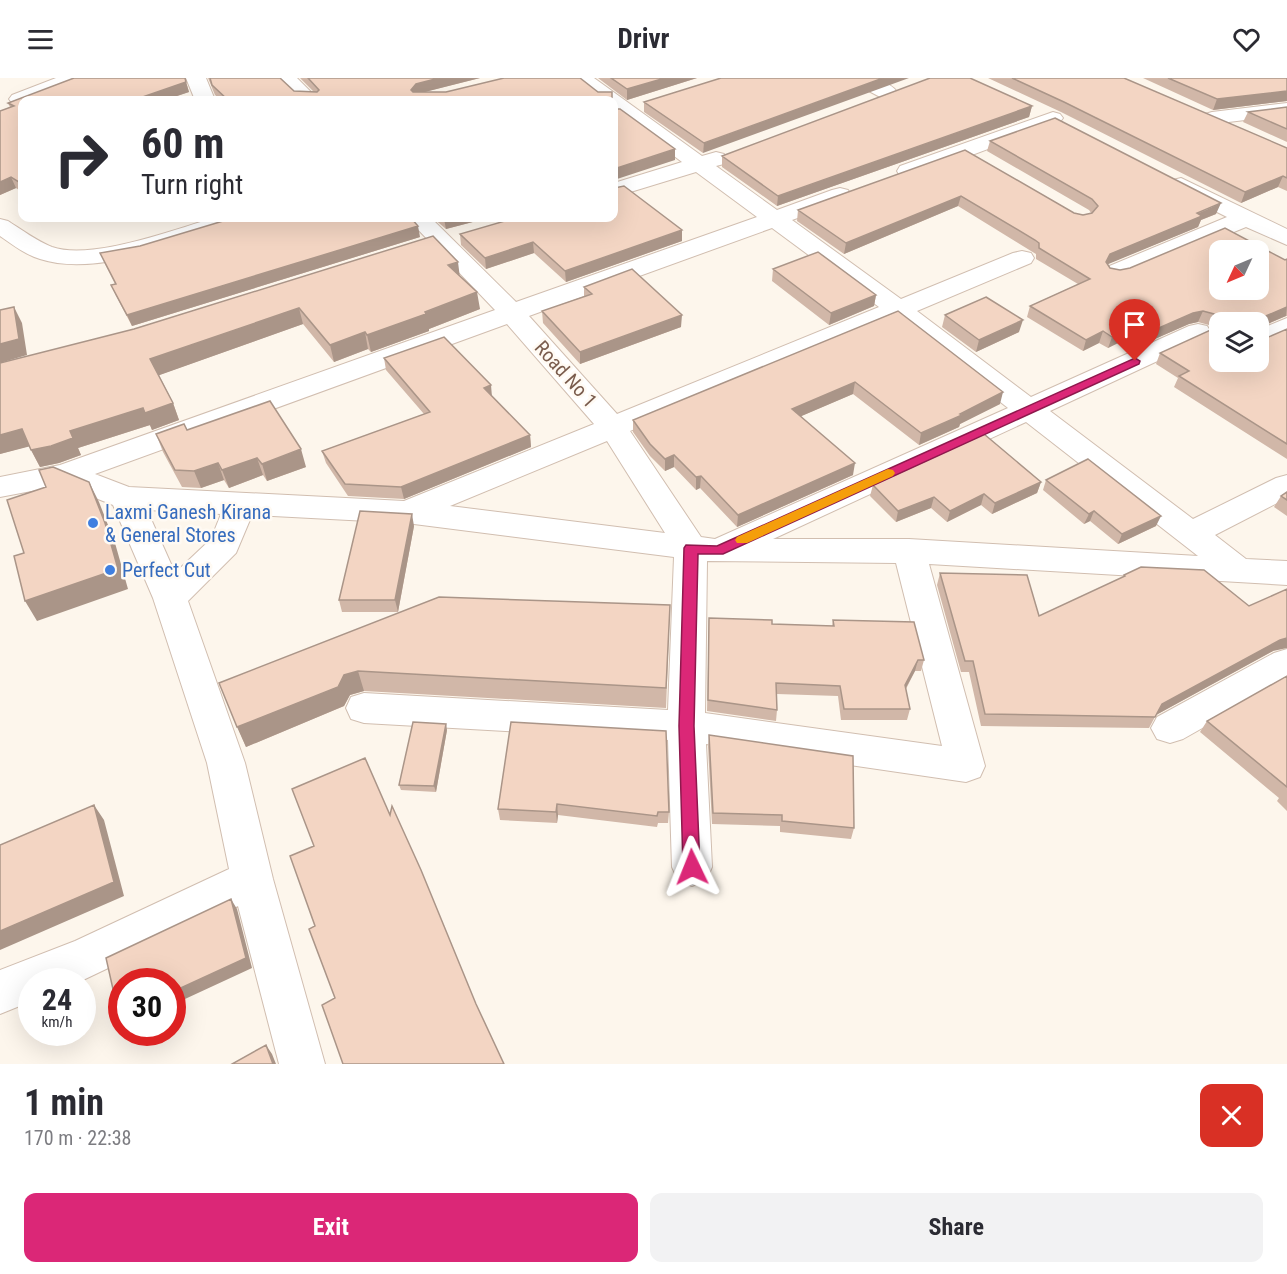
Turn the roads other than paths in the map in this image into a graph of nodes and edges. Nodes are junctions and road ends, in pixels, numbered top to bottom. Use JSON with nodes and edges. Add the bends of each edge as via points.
{"nodes":[{"id":1,"x":74,"y":78,"type":"edge"},
{"id":2,"x":196,"y":78,"type":"edge"},
{"id":3,"x":285,"y":78,"type":"edge"},
{"id":4,"x":581,"y":78,"type":"edge"},
{"id":5,"x":859,"y":78,"type":"edge"},
{"id":6,"x":910,"y":87,"type":"edge"},
{"id":7,"x":889,"y":94,"type":"junction"},
{"id":8,"x":27,"y":96,"type":"edge"},
{"id":9,"x":203,"y":96,"type":"edge"},
{"id":10,"x":305,"y":96,"type":"edge"},
{"id":11,"x":608,"y":96,"type":"edge"},
{"id":12,"x":867,"y":103,"type":"edge"},
{"id":13,"x":1022,"y":104,"type":"edge"},
{"id":14,"x":622,"y":105,"type":"edge"},
{"id":15,"x":1192,"y":109,"type":"edge"},
{"id":16,"x":1287,"y":109,"type":"edge"},
{"id":17,"x":1212,"y":118,"type":"junction"},
{"id":18,"x":1244,"y":132,"type":"edge"},
{"id":19,"x":965,"y":150,"type":"junction"},
{"id":20,"x":733,"y":153,"type":"edge"},
{"id":21,"x":700,"y":165,"type":"junction"},
{"id":22,"x":994,"y":167,"type":"edge"},
{"id":23,"x":1164,"y":176,"type":"edge"},
{"id":24,"x":890,"y":177,"type":"edge"},
{"id":25,"x":618,"y":189,"type":"edge"},
{"id":26,"x":858,"y":189,"type":"edge"},
{"id":27,"x":1246,"y":218,"type":"junction"},
{"id":28,"x":773,"y":219,"type":"junction"},
{"id":29,"x":215,"y":222,"type":"edge"},
{"id":30,"x":422,"y":222,"type":"edge"},
{"id":31,"x":0,"y":226,"type":"edge"},
{"id":32,"x":1287,"y":238,"type":"edge"},
{"id":33,"x":1022,"y":258,"type":"dead end"},
{"id":34,"x":1116,"y":272,"type":"edge"},
{"id":35,"x":897,"y":308,"type":"junction"},
{"id":36,"x":512,"y":313,"type":"junction"},
{"id":37,"x":1287,"y":326,"type":"edge"},
{"id":38,"x":1198,"y":333,"type":"edge"},
{"id":39,"x":1269,"y":335,"type":"edge"},
{"id":40,"x":1029,"y":409,"type":"junction"},
{"id":41,"x":612,"y":426,"type":"junction"},
{"id":42,"x":65,"y":474,"type":"junction"},
{"id":43,"x":1287,"y":485,"type":"edge"},
{"id":44,"x":0,"y":487,"type":"edge"},
{"id":45,"x":126,"y":498,"type":"junction"},
{"id":46,"x":241,"y":502,"type":"junction"},
{"id":47,"x":406,"y":512,"type":"junction"},
{"id":48,"x":1191,"y":534,"type":"junction"},
{"id":49,"x":705,"y":550,"type":"junction"},
{"id":50,"x":909,"y":551,"type":"junction"},
{"id":51,"x":1239,"y":571,"type":"junction"},
{"id":52,"x":1287,"y":573,"type":"edge"},
{"id":53,"x":170,"y":598,"type":"junction"},
{"id":54,"x":1287,"y":663,"type":"edge"},
{"id":55,"x":364,"y":708,"type":"dead end"},
{"id":56,"x":686,"y":726,"type":"junction"},
{"id":57,"x":1170,"y":728,"type":"dead end"},
{"id":58,"x":692,"y":867,"type":"dead end"},
{"id":59,"x":252,"y":879,"type":"junction"},
{"id":60,"x":0,"y":992,"type":"edge"},
{"id":61,"x":302,"y":1064,"type":"edge"}],
"edges":[{"from":1,"to":8,"type":"street"},
{"from":2,"to":9,"type":"street"},
{"from":3,"to":10,"type":"street"},
{"from":4,"to":11,"type":"street"},
{"from":5,"to":7,"type":"street"},
{"from":6,"to":7,"type":"street"},
{"from":7,"to":12,"type":"street"},
{"from":13,"to":19,"type":"street","via":[[1063,123]]},
{"from":14,"to":21,"type":"street"},
{"from":15,"to":17,"type":"street"},
{"from":16,"to":17,"type":"street"},
{"from":17,"to":18,"type":"street"},
{"from":19,"to":22,"type":"street"},
{"from":19,"to":24,"type":"street"},
{"from":20,"to":21,"type":"street"},
{"from":21,"to":25,"type":"street"},
{"from":21,"to":28,"type":"street"},
{"from":23,"to":27,"type":"street"},
{"from":26,"to":28,"type":"street"},
{"from":27,"to":32,"type":"street"},
{"from":27,"to":34,"type":"street"},
{"from":28,"to":35,"type":"street"},
{"from":28,"to":36,"type":"street"},
{"from":29,"to":31,"type":"street","via":[[157,232],[104,255],[79,258],[49,254]]},
{"from":30,"to":36,"type":"street","name":"Road No 1"},
{"from":33,"to":35,"type":"street"},
{"from":35,"to":40,"type":"street"},
{"from":35,"to":41,"type":"street"},
{"from":36,"to":41,"type":"street","name":"Road No 1"},
{"from":36,"to":42,"type":"street"},
{"from":37,"to":39,"type":"street"},
{"from":38,"to":40,"type":"street"},
{"from":40,"to":48,"type":"street"},
{"from":40,"to":49,"type":"street"},
{"from":41,"to":47,"type":"street"},
{"from":41,"to":49,"type":"street","name":"Road No 1"},
{"from":42,"to":44,"type":"street"},
{"from":42,"to":45,"type":"street"},
{"from":43,"to":48,"type":"street"},
{"from":45,"to":46,"type":"street"},
{"from":45,"to":53,"type":"street"},
{"from":46,"to":47,"type":"street"},
{"from":46,"to":53,"type":"street","via":[[225,545]]},
{"from":47,"to":49,"type":"street"},
{"from":48,"to":51,"type":"street"},
{"from":49,"to":50,"type":"street"},
{"from":49,"to":56,"type":"street"},
{"from":50,"to":51,"type":"street"},
{"from":50,"to":56,"type":"street","via":[[966,766]]},
{"from":51,"to":52,"type":"street"},
{"from":53,"to":59,"type":"street","via":[[226,763]]},
{"from":54,"to":57,"type":"street"},
{"from":55,"to":56,"type":"street"},
{"from":56,"to":58,"type":"street"},
{"from":59,"to":60,"type":"street","via":[[88,957]]},
{"from":59,"to":61,"type":"street"}]}
